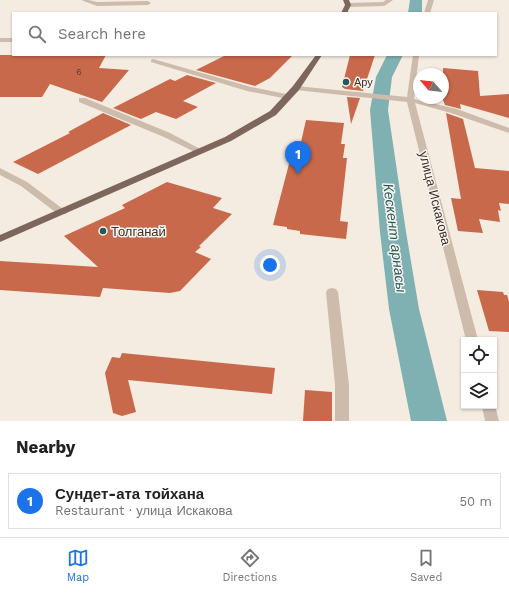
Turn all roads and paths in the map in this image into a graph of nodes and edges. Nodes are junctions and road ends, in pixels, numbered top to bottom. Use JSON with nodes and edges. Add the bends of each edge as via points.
{"nodes":[{"id":1,"x":84,"y":0,"type":"edge"},
{"id":2,"x":390,"y":0,"type":"edge"},
{"id":3,"x":431,"y":0,"type":"edge"},
{"id":4,"x":148,"y":3,"type":"edge"},
{"id":5,"x":347,"y":3,"type":"edge"},
{"id":6,"x":427,"y":12,"type":"edge"},
{"id":7,"x":0,"y":40,"type":"edge"},
{"id":8,"x":12,"y":40,"type":"edge"},
{"id":9,"x":318,"y":56,"type":"edge"},
{"id":10,"x":416,"y":56,"type":"edge"},
{"id":11,"x":153,"y":61,"type":"dead end"},
{"id":12,"x":296,"y":88,"type":"junction"},
{"id":13,"x":288,"y":97,"type":"junction"},
{"id":14,"x":82,"y":100,"type":"dead end"},
{"id":15,"x":410,"y":100,"type":"junction"},
{"id":16,"x":509,"y":131,"type":"edge"},
{"id":17,"x":200,"y":151,"type":"junction"},
{"id":18,"x":0,"y":171,"type":"edge"},
{"id":19,"x":62,"y":212,"type":"junction"},
{"id":20,"x":0,"y":239,"type":"edge"},
{"id":21,"x":332,"y":292,"type":"dead end"},
{"id":22,"x":471,"y":337,"type":"edge"},
{"id":23,"x":489,"y":409,"type":"edge"},
{"id":24,"x":342,"y":421,"type":"edge"},
{"id":25,"x":492,"y":421,"type":"edge"}],
"edges":[{"from":1,"to":4,"type":"street","via":[[97,4]]},
{"from":2,"to":5,"type":"street","via":[[384,4]]},
{"from":3,"to":6,"type":"street"},
{"from":7,"to":8,"type":"street"},
{"from":9,"to":12,"type":"main road"},
{"from":10,"to":15,"type":"street","name":"улица Искакова"},
{"from":11,"to":13,"type":"street","via":[[250,90]]},
{"from":12,"to":13,"type":"main road"},
{"from":12,"to":15,"type":"street"},
{"from":13,"to":17,"type":"main road","via":[[273,113],[228,139]]},
{"from":14,"to":17,"type":"street"},
{"from":15,"to":16,"type":"street","via":[[454,111]]},
{"from":15,"to":22,"type":"street","name":"улица Искакова"},
{"from":17,"to":19,"type":"main road"},
{"from":18,"to":19,"type":"street","via":[[24,184]]},
{"from":19,"to":20,"type":"main road"},
{"from":21,"to":24,"type":"street","via":[[342,385]]},
{"from":23,"to":25,"type":"street"}]}
